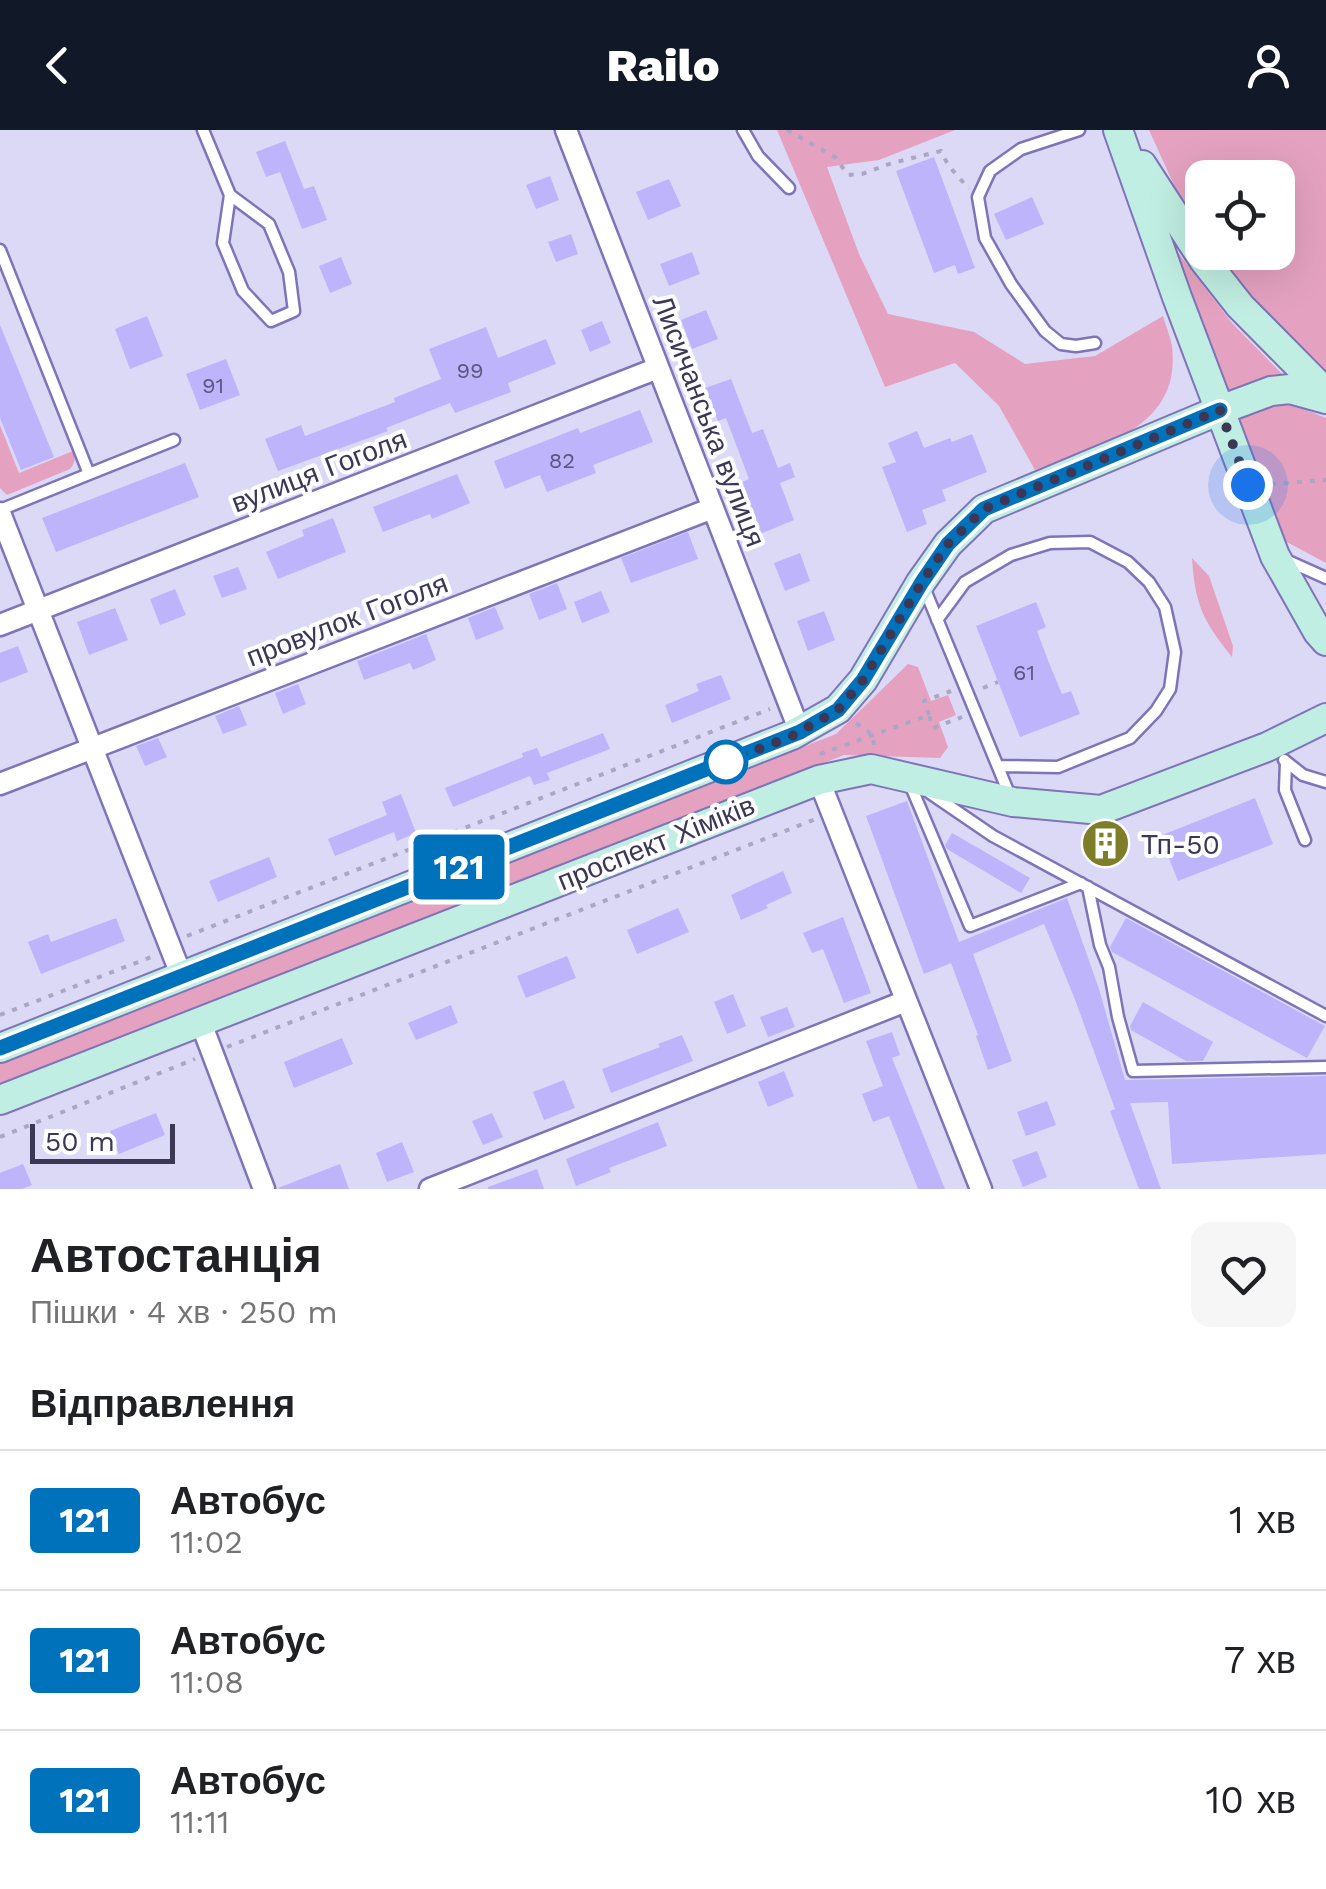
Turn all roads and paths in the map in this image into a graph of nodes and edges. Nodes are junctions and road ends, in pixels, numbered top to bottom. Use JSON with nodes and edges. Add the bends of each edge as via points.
{"nodes":[{"id":1,"x":203,"y":130,"type":"edge"},
{"id":2,"x":566,"y":130,"type":"edge"},
{"id":3,"x":743,"y":130,"type":"edge"},
{"id":4,"x":787,"y":130,"type":"edge"},
{"id":5,"x":1079,"y":130,"type":"edge"},
{"id":6,"x":1119,"y":130,"type":"edge"},
{"id":7,"x":789,"y":188,"type":"dead end"},
{"id":8,"x":230,"y":195,"type":"junction"},
{"id":9,"x":978,"y":198,"type":"junction"},
{"id":10,"x":0,"y":250,"type":"edge"},
{"id":11,"x":1094,"y":343,"type":"dead end"},
{"id":12,"x":658,"y":368,"type":"junction"},
{"id":13,"x":1326,"y":396,"type":"edge"},
{"id":14,"x":1220,"y":410,"type":"junction"},
{"id":15,"x":174,"y":440,"type":"dead end"},
{"id":16,"x":89,"y":474,"type":"junction"},
{"id":17,"x":1326,"y":480,"type":"edge"},
{"id":18,"x":1248,"y":485,"type":"junction"},
{"id":19,"x":713,"y":508,"type":"junction"},
{"id":20,"x":0,"y":511,"type":"edge"},
{"id":21,"x":1276,"y":556,"type":"junction"},
{"id":22,"x":1326,"y":578,"type":"edge"},
{"id":23,"x":922,"y":582,"type":"junction"},
{"id":24,"x":38,"y":610,"type":"junction"},
{"id":25,"x":937,"y":620,"type":"junction"},
{"id":26,"x":0,"y":625,"type":"edge"},
{"id":27,"x":1326,"y":641,"type":"edge"},
{"id":28,"x":955,"y":698,"type":"dead end"},
{"id":29,"x":789,"y":702,"type":"junction"},
{"id":30,"x":958,"y":708,"type":"dead end"},
{"id":31,"x":838,"y":710,"type":"junction"},
{"id":32,"x":928,"y":714,"type":"junction"},
{"id":33,"x":1326,"y":718,"type":"edge"},
{"id":34,"x":874,"y":735,"type":"junction"},
{"id":35,"x":92,"y":748,"type":"junction"},
{"id":36,"x":1277,"y":754,"type":"junction"},
{"id":37,"x":810,"y":756,"type":"junction"},
{"id":38,"x":998,"y":766,"type":"junction"},
{"id":39,"x":871,"y":769,"type":"junction"},
{"id":40,"x":908,"y":778,"type":"junction"},
{"id":41,"x":1326,"y":782,"type":"edge"},
{"id":42,"x":0,"y":784,"type":"edge"},
{"id":43,"x":1013,"y":802,"type":"junction"},
{"id":44,"x":821,"y":817,"type":"dead end"},
{"id":45,"x":1305,"y":840,"type":"dead end"},
{"id":46,"x":1084,"y":885,"type":"junction"},
{"id":47,"x":170,"y":946,"type":"junction"},
{"id":48,"x":182,"y":977,"type":"junction"},
{"id":49,"x":906,"y":1002,"type":"junction"},
{"id":50,"x":0,"y":1015,"type":"edge"},
{"id":51,"x":1326,"y":1016,"type":"edge"},
{"id":52,"x":201,"y":1023,"type":"junction"},
{"id":53,"x":0,"y":1048,"type":"edge"},
{"id":54,"x":212,"y":1052,"type":"junction"},
{"id":55,"x":1326,"y":1067,"type":"edge"},
{"id":56,"x":0,"y":1100,"type":"edge"},
{"id":57,"x":0,"y":1137,"type":"edge"},
{"id":58,"x":264,"y":1189,"type":"edge"},
{"id":59,"x":430,"y":1189,"type":"edge"},
{"id":60,"x":980,"y":1189,"type":"edge"}],
"edges":[{"from":1,"to":8,"type":"lane"},
{"from":2,"to":12,"type":"street","name":"Лисичанська вулиця"},
{"from":3,"to":7,"type":"lane"},
{"from":4,"to":9,"type":"path","via":[[835,157],[848,175],[941,151]]},
{"from":5,"to":9,"type":"lane","via":[[1021,149],[990,170]]},
{"from":6,"to":13,"type":"main road","via":[[1202,259]]},
{"from":6,"to":14,"type":"main road"},
{"from":8,"to":8,"type":"lane","via":[[269,224],[289,272],[294,312],[272,321],[243,290],[223,243]]},
{"from":9,"to":11,"type":"lane","via":[[984,238],[1045,331],[1060,344]]},
{"from":10,"to":16,"type":"lane"},
{"from":12,"to":19,"type":"street","name":"Лисичанська вулиця"},
{"from":12,"to":24,"type":"street","name":"вулиця Гоголя"},
{"from":13,"to":14,"type":"main road","name":"проспект Хіміків","via":[[1271,391]]},
{"from":14,"to":18,"type":"main road"},
{"from":14,"to":23,"type":"main road","name":"проспект Хіміків","via":[[984,509]]},
{"from":15,"to":16,"type":"lane"},
{"from":16,"to":20,"type":"lane"},
{"from":17,"to":18,"type":"path"},
{"from":18,"to":21,"type":"main road"},
{"from":19,"to":29,"type":"street","name":"Лисичанська вулиця"},
{"from":19,"to":35,"type":"street","name":"провулок Гоголя"},
{"from":20,"to":24,"type":"street"},
{"from":21,"to":22,"type":"lane"},
{"from":21,"to":27,"type":"main road"},
{"from":23,"to":25,"type":"lane"},
{"from":23,"to":31,"type":"main road","name":"проспект Хіміків"},
{"from":24,"to":26,"type":"street","name":"вулиця Гоголя"},
{"from":24,"to":35,"type":"street"},
{"from":25,"to":38,"type":"lane"},
{"from":25,"to":38,"type":"lane","via":[[964,582],[1011,555],[1050,543],[1090,542],[1128,562],[1164,607],[1175,652],[1170,689],[1130,738],[1058,767]]},
{"from":28,"to":32,"type":"path","via":[[952,691],[924,701]]},
{"from":29,"to":37,"type":"street","name":"Лисичанська вулиця"},
{"from":29,"to":47,"type":"path"},
{"from":30,"to":32,"type":"path","via":[[962,718],[934,728]]},
{"from":31,"to":34,"type":"path"},
{"from":31,"to":37,"type":"main road","name":"проспект Хіміків"},
{"from":32,"to":34,"type":"path"},
{"from":33,"to":36,"type":"main road","name":"проспект Хіміків"},
{"from":34,"to":37,"type":"path"},
{"from":34,"to":39,"type":"path"},
{"from":35,"to":42,"type":"street","name":"провулок Гоголя"},
{"from":35,"to":47,"type":"street"},
{"from":36,"to":41,"type":"lane","via":[[1303,775]]},
{"from":36,"to":43,"type":"main road","name":"проспект Хіміків","via":[[1101,810]]},
{"from":36,"to":45,"type":"lane"},
{"from":37,"to":39,"type":"main road","name":"проспект Хіміків"},
{"from":37,"to":48,"type":"main road","name":"проспект Хіміків"},
{"from":37,"to":49,"type":"street","name":"Лисичанська вулиця"},
{"from":37,"to":52,"type":"main road","name":"проспект Хіміків"},
{"from":38,"to":43,"type":"lane"},
{"from":39,"to":40,"type":"main road","name":"проспект Хіміків"},
{"from":40,"to":43,"type":"main road","name":"проспект Хіміків"},
{"from":40,"to":46,"type":"lane","via":[[993,836]]},
{"from":40,"to":46,"type":"lane","via":[[970,926]]},
{"from":44,"to":54,"type":"path"},
{"from":46,"to":51,"type":"lane"},
{"from":46,"to":55,"type":"lane","via":[[1133,1071]]},
{"from":47,"to":48,"type":"street"},
{"from":47,"to":50,"type":"path"},
{"from":48,"to":53,"type":"main road","name":"проспект Хіміків"},
{"from":49,"to":59,"type":"street"},
{"from":49,"to":60,"type":"street","name":"Лисичанська вулиця"},
{"from":52,"to":54,"type":"street"},
{"from":52,"to":56,"type":"main road","name":"проспект Хіміків"},
{"from":54,"to":57,"type":"path"},
{"from":54,"to":58,"type":"street"}]}
